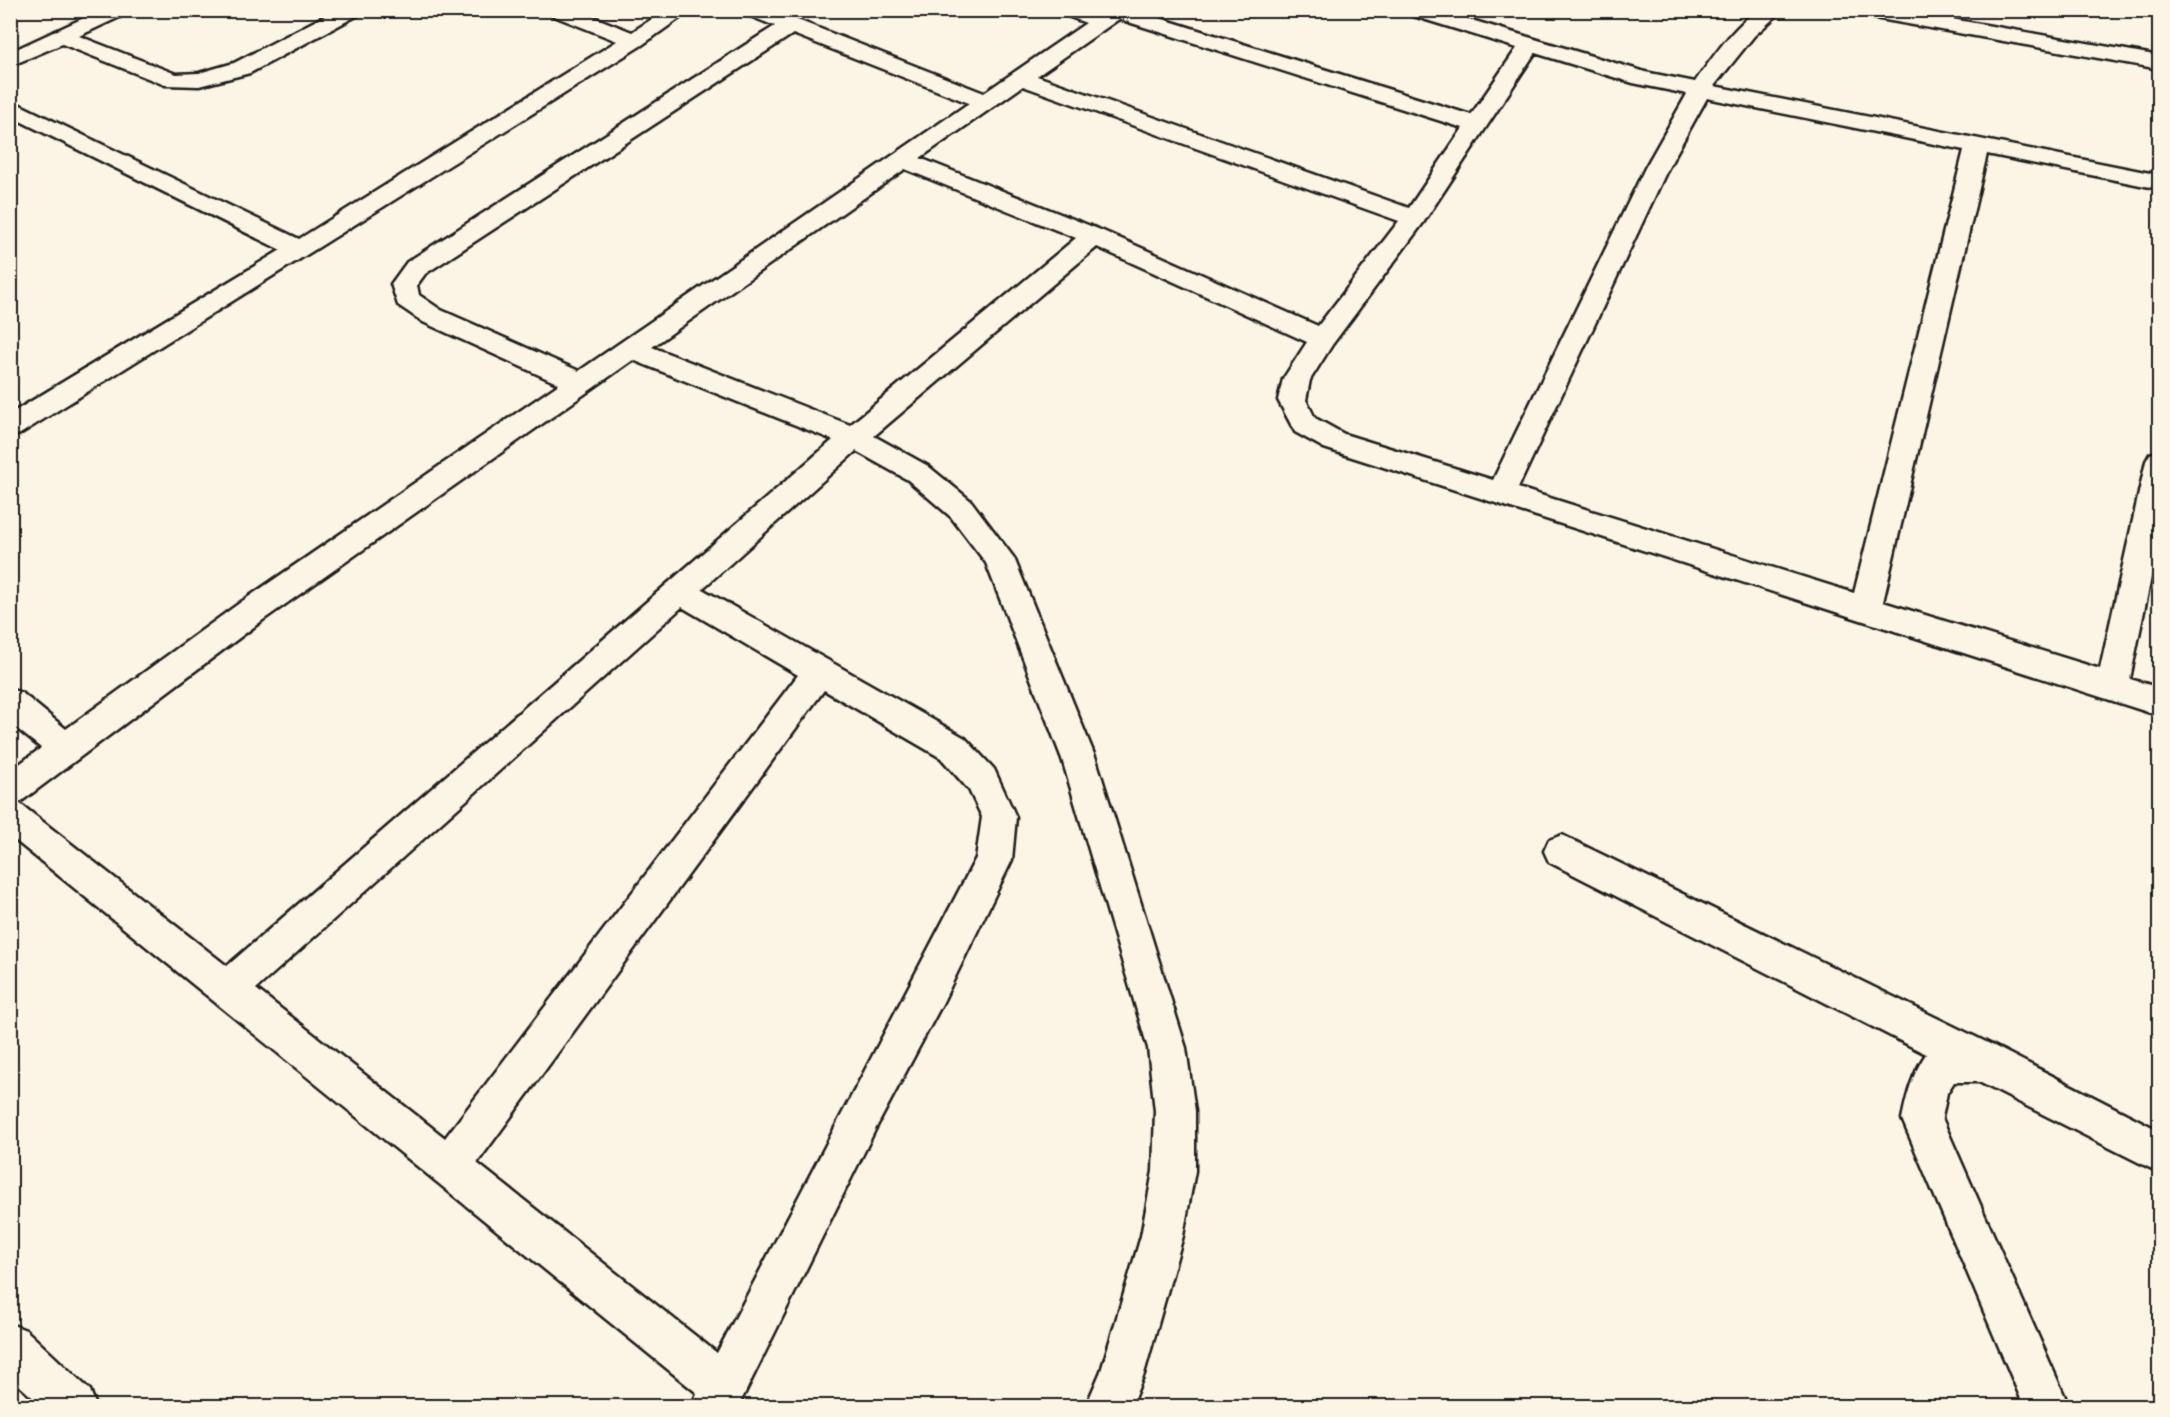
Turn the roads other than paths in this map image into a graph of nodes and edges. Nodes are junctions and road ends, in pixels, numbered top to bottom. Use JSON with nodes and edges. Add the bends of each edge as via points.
{"nodes":[{"id":1,"x":119,"y":10,"type":"edge"},
{"id":2,"x":353,"y":10,"type":"edge"},
{"id":3,"x":556,"y":10,"type":"edge"},
{"id":4,"x":681,"y":10,"type":"edge"},
{"id":5,"x":752,"y":10,"type":"edge"},
{"id":6,"x":1069,"y":10,"type":"edge"},
{"id":7,"x":1414,"y":10,"type":"edge"},
{"id":8,"x":1863,"y":10,"type":"edge"},
{"id":9,"x":1769,"y":11,"type":"edge"},
{"id":10,"x":1113,"y":15,"type":"edge"},
{"id":11,"x":792,"y":25,"type":"junction"},
{"id":12,"x":62,"y":37,"type":"junction"},
{"id":13,"x":634,"y":40,"type":"junction"},
{"id":14,"x":1529,"y":46,"type":"junction"},
{"id":15,"x":10,"y":60,"type":"edge"},
{"id":16,"x":2160,"y":63,"type":"edge"},
{"id":17,"x":1020,"y":77,"type":"junction"},
{"id":18,"x":1700,"y":90,"type":"junction"},
{"id":19,"x":985,"y":101,"type":"junction"},
{"id":20,"x":10,"y":107,"type":"edge"},
{"id":21,"x":1474,"y":124,"type":"junction"},
{"id":22,"x":1977,"y":146,"type":"junction"},
{"id":23,"x":902,"y":159,"type":"junction"},
{"id":24,"x":2160,"y":182,"type":"edge"},
{"id":25,"x":1414,"y":218,"type":"junction"},
{"id":26,"x":1094,"y":236,"type":"junction"},
{"id":27,"x":300,"y":249,"type":"junction"},
{"id":28,"x":1323,"y":339,"type":"junction"},
{"id":29,"x":630,"y":349,"type":"junction"},
{"id":30,"x":578,"y":382,"type":"junction"},
{"id":31,"x":10,"y":427,"type":"edge"},
{"id":32,"x":854,"y":437,"type":"junction"},
{"id":33,"x":2160,"y":461,"type":"edge"},
{"id":34,"x":1500,"y":495,"type":"junction"},
{"id":35,"x":680,"y":591,"type":"junction"},
{"id":36,"x":1865,"y":609,"type":"junction"},
{"id":37,"x":820,"y":670,"type":"junction"},
{"id":38,"x":2112,"y":687,"type":"junction"},
{"id":39,"x":2160,"y":702,"type":"edge"},
{"id":40,"x":10,"y":703,"type":"edge"},
{"id":41,"x":65,"y":748,"type":"junction"},
{"id":42,"x":10,"y":791,"type":"edge"},
{"id":43,"x":10,"y":815,"type":"edge"},
{"id":44,"x":1562,"y":851,"type":"dead end"},
{"id":45,"x":228,"y":989,"type":"junction"},
{"id":46,"x":1982,"y":1062,"type":"junction"},
{"id":47,"x":2160,"y":1153,"type":"edge"},
{"id":48,"x":450,"y":1166,"type":"junction"},
{"id":49,"x":10,"y":1346,"type":"edge"},
{"id":50,"x":719,"y":1397,"type":"edge"},
{"id":51,"x":74,"y":1407,"type":"edge"},
{"id":52,"x":1108,"y":1407,"type":"edge"},
{"id":53,"x":2048,"y":1407,"type":"edge"}],
"edges":[{"from":1,"to":12,"type":"street"},
{"from":2,"to":12,"type":"street","via":[[242,69],[189,82],[173,80]]},
{"from":3,"to":13,"type":"street"},
{"from":4,"to":13,"type":"street"},
{"from":5,"to":11,"type":"street"},
{"from":6,"to":10,"type":"street"},
{"from":7,"to":14,"type":"street"},
{"from":8,"to":16,"type":"street"},
{"from":9,"to":18,"type":"street","via":[[1727,54]]},
{"from":10,"to":17,"type":"street"},
{"from":10,"to":21,"type":"street"},
{"from":11,"to":19,"type":"street"},
{"from":11,"to":30,"type":"street","via":[[416,268],[404,284],[407,299],[432,316]]},
{"from":12,"to":15,"type":"street"},
{"from":13,"to":27,"type":"street"},
{"from":14,"to":18,"type":"street","via":[[1641,78]]},
{"from":14,"to":21,"type":"street"},
{"from":17,"to":19,"type":"street"},
{"from":17,"to":25,"type":"street"},
{"from":18,"to":22,"type":"street"},
{"from":18,"to":34,"type":"street","via":[[1649,186]]},
{"from":19,"to":23,"type":"street"},
{"from":20,"to":27,"type":"street"},
{"from":21,"to":25,"type":"street"},
{"from":22,"to":24,"type":"street"},
{"from":22,"to":36,"type":"street"},
{"from":23,"to":26,"type":"street"},
{"from":23,"to":29,"type":"street"},
{"from":25,"to":28,"type":"street"},
{"from":26,"to":28,"type":"street"},
{"from":26,"to":32,"type":"street"},
{"from":27,"to":31,"type":"street"},
{"from":28,"to":34,"type":"street","via":[[1297,379],[1292,400],[1305,425],[1334,441]]},
{"from":29,"to":30,"type":"street"},
{"from":29,"to":32,"type":"street"},
{"from":30,"to":41,"type":"street"},
{"from":32,"to":35,"type":"street"},
{"from":32,"to":52,"type":"street","via":[[927,480],[961,509],[999,558],[1079,759],[1167,1048],[1174,1111],[1174,1171],[1162,1236],[1122,1374]]},
{"from":33,"to":38,"type":"street"},
{"from":34,"to":36,"type":"street"},
{"from":35,"to":37,"type":"street"},
{"from":35,"to":45,"type":"street"},
{"from":36,"to":38,"type":"street"},
{"from":37,"to":48,"type":"street"},
{"from":37,"to":50,"type":"street","via":[[953,748],[982,780],[999,817],[994,860]]},
{"from":38,"to":39,"type":"street"},
{"from":40,"to":41,"type":"street"},
{"from":41,"to":42,"type":"street"},
{"from":43,"to":45,"type":"street"},
{"from":44,"to":46,"type":"street"},
{"from":45,"to":48,"type":"street"},
{"from":46,"to":47,"type":"street"},
{"from":46,"to":53,"type":"street","via":[[1944,1062],[1928,1086],[1922,1119]]},
{"from":48,"to":50,"type":"street"},
{"from":49,"to":51,"type":"street"}]}
